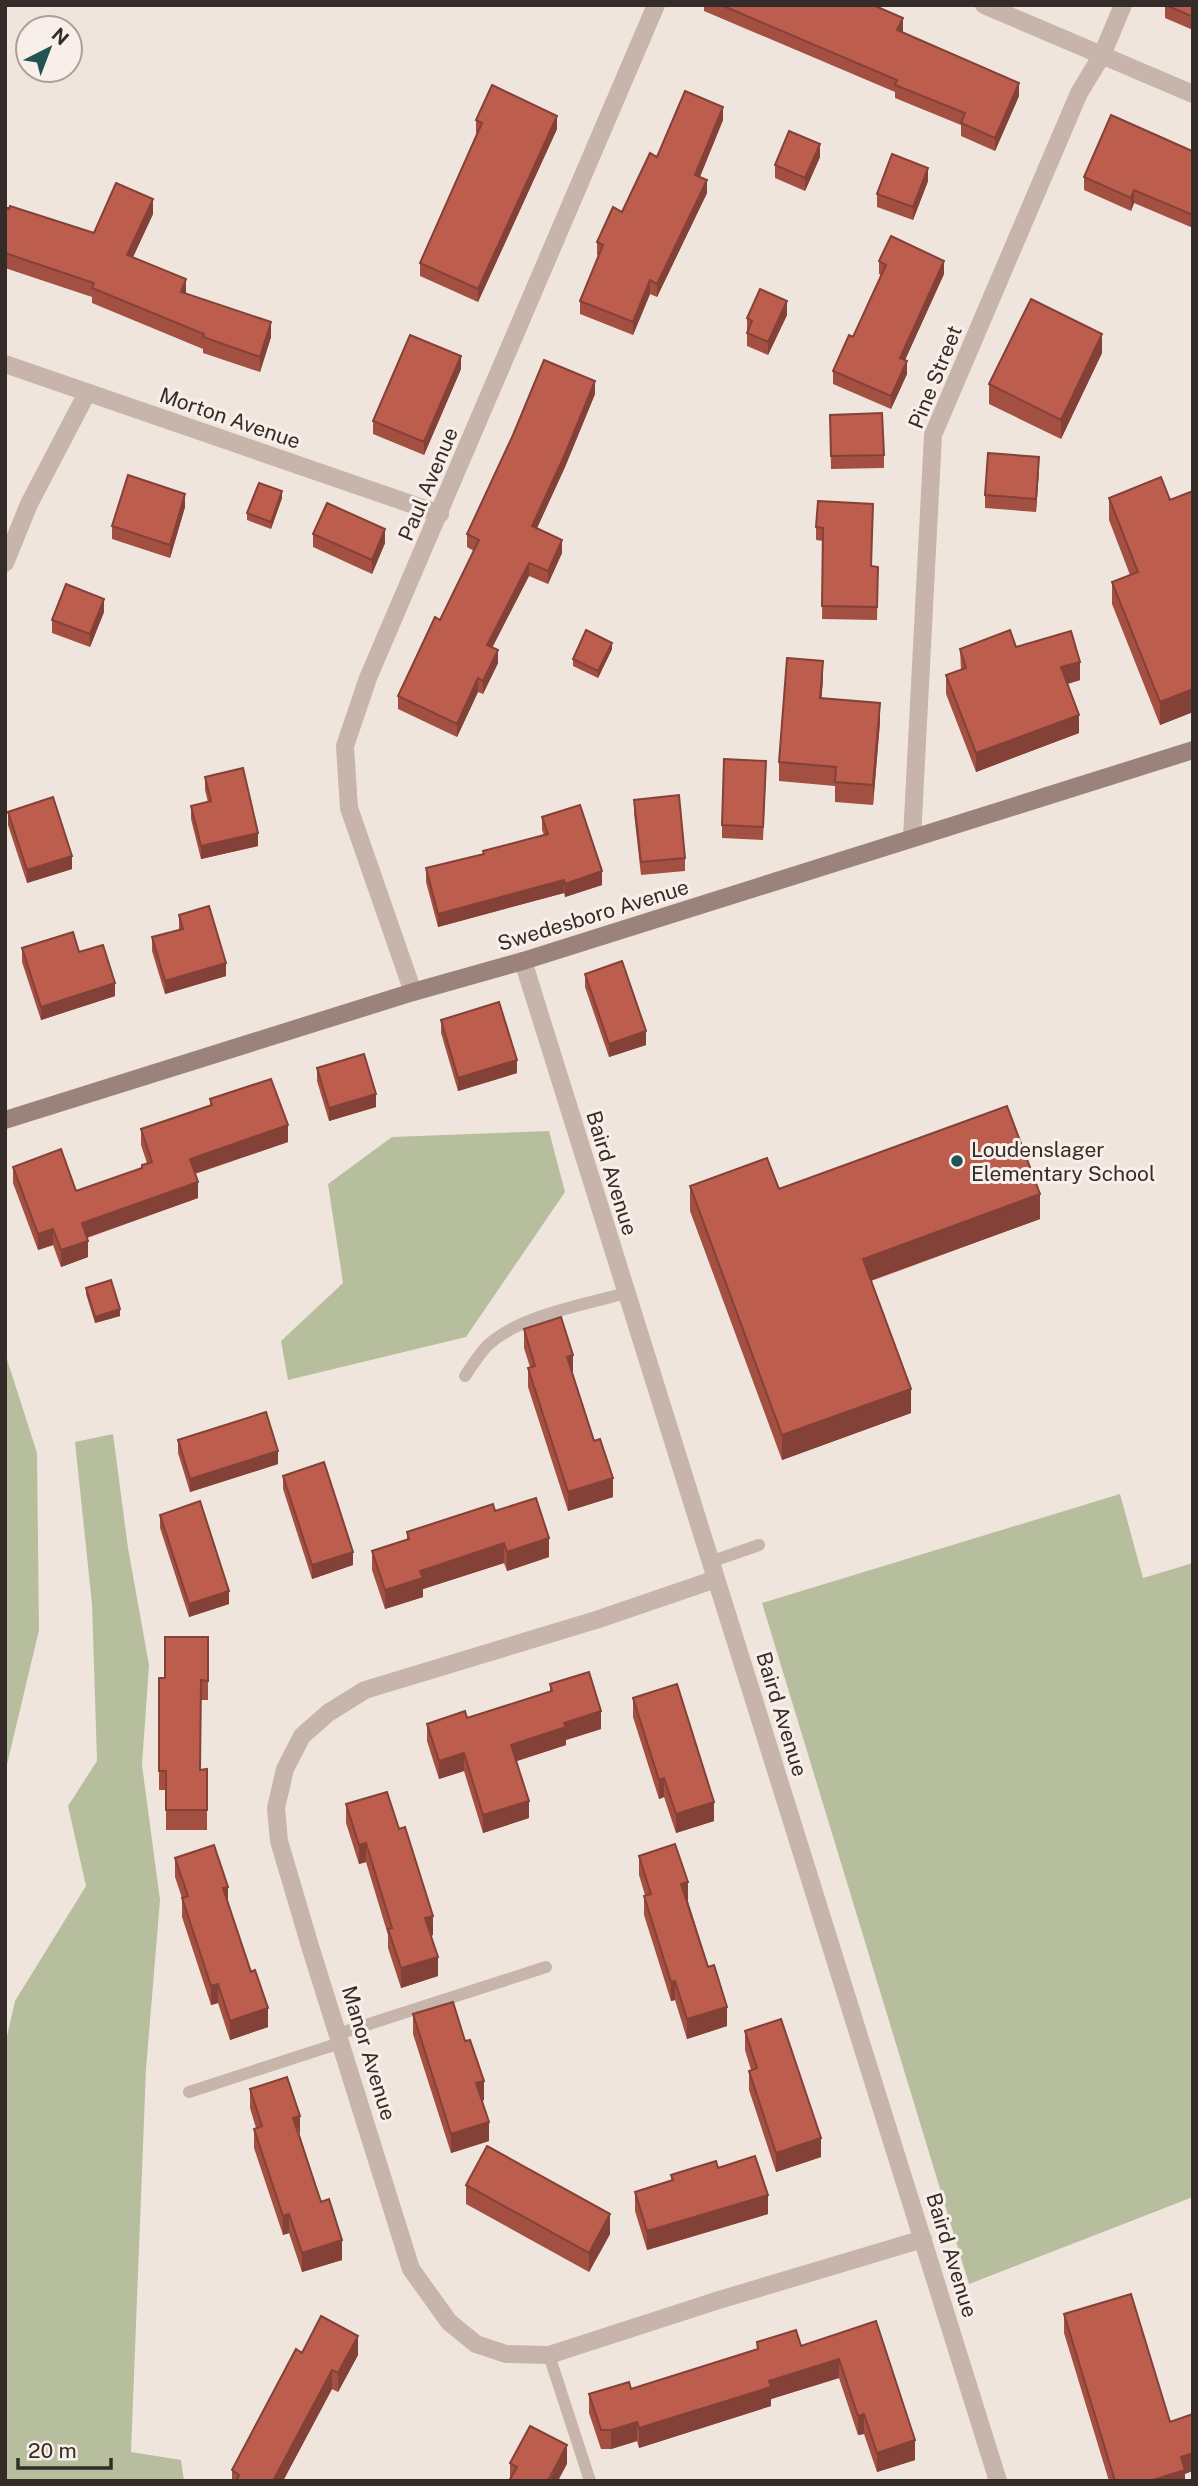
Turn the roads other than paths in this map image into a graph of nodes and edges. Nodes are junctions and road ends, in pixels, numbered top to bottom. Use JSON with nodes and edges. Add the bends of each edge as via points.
{"nodes":[{"id":1,"x":656,"y":5,"type":"edge"},
{"id":2,"x":984,"y":5,"type":"edge"},
{"id":3,"x":1123,"y":5,"type":"edge"},
{"id":4,"x":1102,"y":55,"type":"junction"},
{"id":5,"x":1193,"y":94,"type":"edge"},
{"id":6,"x":5,"y":364,"type":"edge"},
{"id":7,"x":87,"y":393,"type":"junction"},
{"id":8,"x":440,"y":514,"type":"junction"},
{"id":9,"x":5,"y":563,"type":"edge"},
{"id":10,"x":1193,"y":750,"type":"edge"},
{"id":11,"x":912,"y":838,"type":"junction"},
{"id":12,"x":523,"y":961,"type":"junction"},
{"id":13,"x":413,"y":992,"type":"junction"},
{"id":14,"x":5,"y":1120,"type":"edge"},
{"id":15,"x":626,"y":1293,"type":"junction"},
{"id":16,"x":465,"y":1376,"type":"dead end"},
{"id":17,"x":759,"y":1545,"type":"dead end"},
{"id":18,"x":713,"y":1570,"type":"junction"},
{"id":19,"x":546,"y":1966,"type":"dead end"},
{"id":20,"x":339,"y":2039,"type":"junction"},
{"id":21,"x":189,"y":2092,"type":"dead end"},
{"id":22,"x":923,"y":2239,"type":"junction"},
{"id":23,"x":549,"y":2355,"type":"junction"},
{"id":24,"x":590,"y":2481,"type":"edge"},
{"id":25,"x":998,"y":2481,"type":"edge"}],
"edges":[{"from":1,"to":8,"type":"street","name":"Paul Avenue"},
{"from":2,"to":4,"type":"street"},
{"from":3,"to":4,"type":"street","name":"Pine Street"},
{"from":4,"to":5,"type":"street"},
{"from":4,"to":11,"type":"street","name":"Pine Street","via":[[1079,93],[933,435]]},
{"from":6,"to":7,"type":"street","name":"Morton Avenue"},
{"from":7,"to":8,"type":"street","name":"Morton Avenue"},
{"from":7,"to":9,"type":"street","via":[[29,504]]},
{"from":8,"to":13,"type":"street","name":"Paul Avenue","via":[[368,678],[345,746],[348,808]]},
{"from":10,"to":11,"type":"street","name":"Swedesboro Avenue"},
{"from":11,"to":12,"type":"street","name":"Swedesboro Avenue"},
{"from":12,"to":13,"type":"street","name":"Swedesboro Avenue"},
{"from":12,"to":15,"type":"street","name":"Baird Avenue"},
{"from":13,"to":14,"type":"street","name":"Swedesboro Avenue"},
{"from":15,"to":16,"type":"lane","via":[[508,1330],[487,1347]]},
{"from":15,"to":18,"type":"street","name":"Baird Avenue"},
{"from":17,"to":18,"type":"lane"},
{"from":18,"to":20,"type":"street","name":"Manor Avenue","via":[[596,1620],[365,1690],[302,1736],[285,1769],[276,1808],[278,1830]]},
{"from":18,"to":22,"type":"street","name":"Baird Avenue"},
{"from":19,"to":20,"type":"lane"},
{"from":20,"to":21,"type":"lane"},
{"from":20,"to":23,"type":"street","name":"Manor Avenue","via":[[411,2269],[449,2322],[476,2344],[506,2354]]},
{"from":22,"to":23,"type":"street","name":"Manor Avenue"},
{"from":22,"to":25,"type":"street","name":"Baird Avenue"},
{"from":23,"to":24,"type":"lane"}]}
